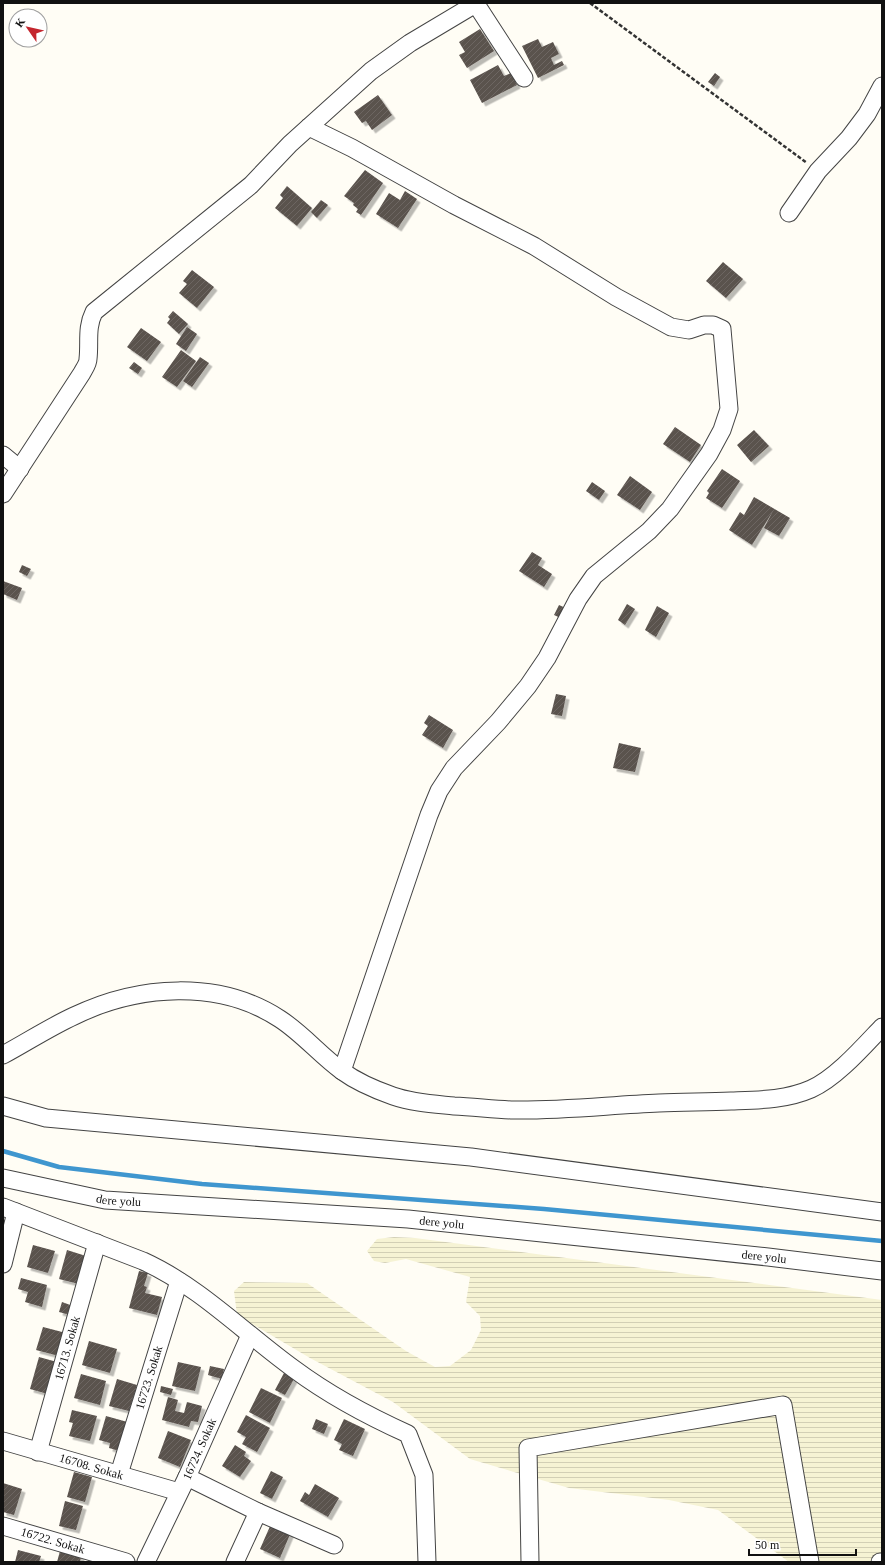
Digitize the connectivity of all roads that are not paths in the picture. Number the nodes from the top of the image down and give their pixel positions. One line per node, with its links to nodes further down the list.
1 (477, 3): 2 (street); 4 (street)
2 (524, 78)
3 (882, 86): 5 (street)
4 (309, 127): 7 (street); 11 (street)
5 (789, 213)
6 (3, 455): 7 (street)
7 (20, 469): 8 (street)
8 (3, 494)
9 (882, 1027): 11 (street)
10 (3, 1055): 11 (street)
11 (342, 1071)
12 (3, 1106): 15 (street)
13 (3, 1178): 18 (street, dere yolu)
14 (10, 1210): 16 (street); 17 (street)
15 (882, 1212)
16 (97, 1243): 19 (street); 22 (street, 16713. Sokak)
17 (3, 1264)
18 (882, 1271)
19 (179, 1281): 20 (street); 23 (street, 16723. Sokak)
20 (250, 1334): 24 (street, 16724. Sokak); 32 (street)
21 (3, 1442): 22 (street, 16708. Sokak)
22 (38, 1452): 23 (street, 16708. Sokak)
23 (119, 1474): 25 (street, 16708. Sokak)
24 (187, 1477): 25 (street, 16724. Sokak); 26 (street)
25 (179, 1492): 30 (street, 16724. Sokak)
26 (258, 1512): 28 (street); 31 (street)
27 (3, 1526): 29 (street, 16722. Sokak)
28 (334, 1545)
29 (126, 1562)
30 (146, 1562)
31 (235, 1562)
32 (427, 1562)
33 (530, 1562): 34 (street)
34 (810, 1562)

